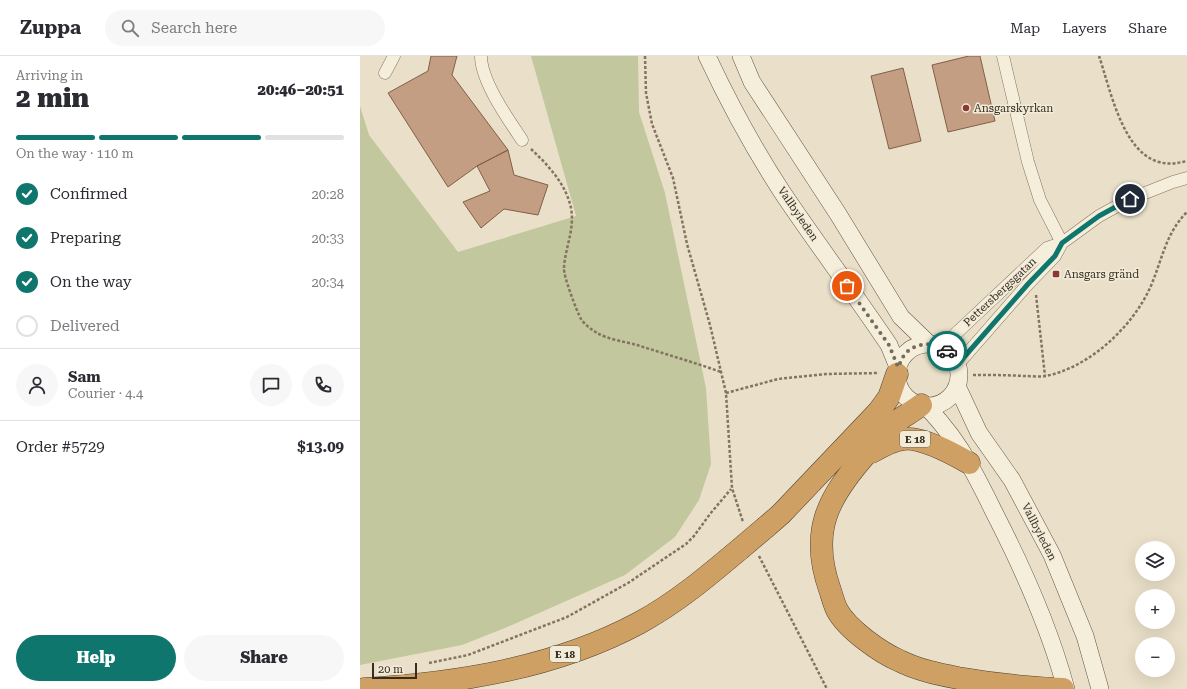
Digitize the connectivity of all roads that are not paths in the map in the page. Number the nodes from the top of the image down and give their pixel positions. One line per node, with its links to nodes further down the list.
1 (394, 56): 6 (street)
2 (481, 56): 7 (street)
3 (707, 56): 12 (main road, Vallbyleden)
4 (741, 56): 10 (main road)
5 (1003, 56): 9 (street)
6 (385, 73)
7 (522, 140)
8 (1187, 178): 9 (street, Pettersbergsgatan)
9 (1062, 243): 10 (street, Pettersbergsgatan); 11 (street, Pettersbergsgatan)
10 (935, 345): 11 (main road); 12 (main road)
11 (958, 364): 13 (main road)
12 (892, 371): 14 (main road); 18 (highway, E 18, bridge)
13 (957, 386): 14 (main road); 20 (main road, Vallbyleden)
14 (923, 406): 15 (highway, E 18); 16 (main road, E 18)
15 (861, 459): 16 (highway, E 18); 17 (highway, E 18)
16 (969, 463): 19 (main road, E 18)
17 (1038, 688): 19 (highway, E 18)
18 (364, 689)
19 (1065, 689)
20 (1100, 689)

